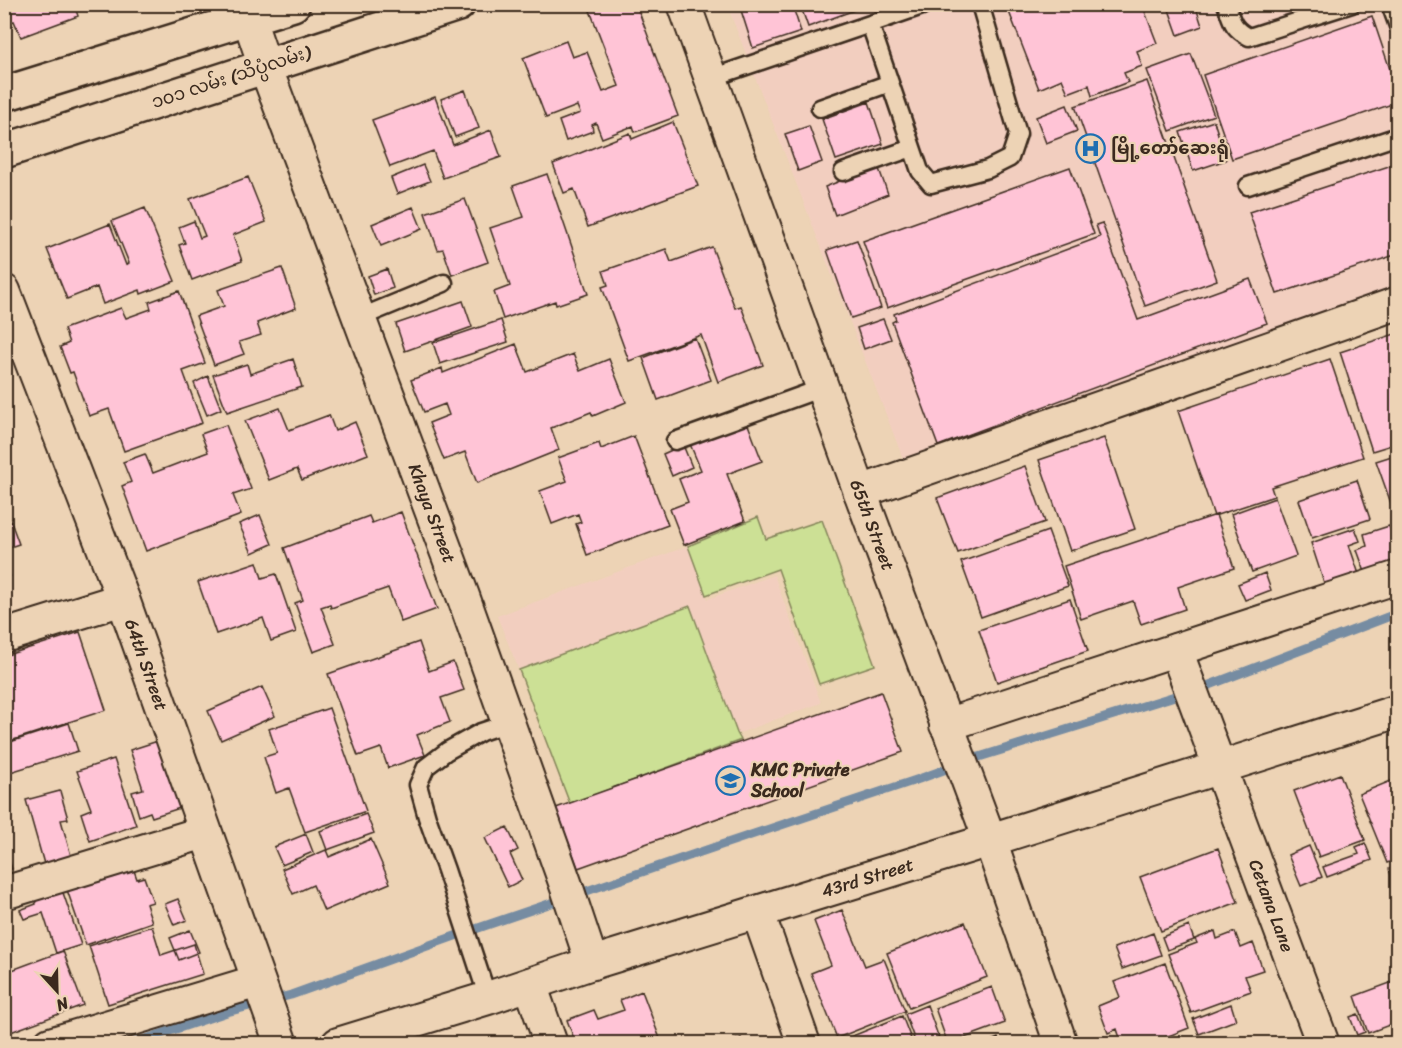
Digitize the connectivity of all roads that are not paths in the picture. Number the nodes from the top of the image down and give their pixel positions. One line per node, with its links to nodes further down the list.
1 (293, 4): 9 (main road)
2 (458, 4): 12 (main road, ၁၀၁ လမ်း (သိပ္ပံလမ်း))
3 (684, 4): 13 (street, 65th Street)
4 (980, 4): 18 (lane)
5 (1226, 4): 6 (lane)
6 (1352, 4)
7 (1390, 4): 11 (lane)
8 (924, 5): 10 (lane)
9 (247, 12): 12 (street, Khaya Street); 15 (main road)
10 (870, 24): 13 (lane); 14 (lane)
11 (1398, 26)
12 (265, 66): 19 (main road, ၁၀၁ လမ်း (သိပ္ပံလမ်း)); 25 (street, Khaya Street)
13 (711, 78): 26 (street, 65th Street)
14 (890, 83): 16 (lane); 18 (lane)
15 (4, 94)
16 (820, 108)
17 (1398, 136): 21 (lane)
18 (912, 148): 20 (lane)
19 (4, 150)
20 (843, 172)
21 (1248, 186)
22 (444, 283): 25 (lane)
23 (4, 291): 30 (street, 64th Street)
24 (1398, 303): 28 (street)
25 (359, 318): 34 (street, Khaya Street)
26 (822, 388): 27 (lane); 28 (street, 65th Street)
27 (675, 441)
28 (860, 492): 35 (street, 65th Street)
29 (1398, 577): 32 (street)
30 (123, 599): 31 (street); 37 (street, 64th Street)
31 (4, 636)
32 (1176, 650): 35 (street); 36 (street, Cetana Lane)
33 (1398, 711): 36 (street, 43rd Street)
34 (508, 723): 41 (street, Khaya Street); 44 (lane)
35 (946, 725): 38 (street, 65th Street)
36 (1220, 767): 38 (street, 43rd Street); 51 (street, Cetana Lane)
37 (205, 832): 39 (street); 43 (street, 64th Street)
38 (990, 840): 40 (street, 43rd Street); 50 (street, 65th Street)
39 (4, 894)
40 (758, 913): 41 (street, 43rd Street); 49 (street)
41 (592, 963): 42 (street, 43rd Street)
42 (530, 984): 44 (street, 43rd Street); 48 (street)
43 (260, 988): 45 (street, 64th Street); 46 (street)
44 (488, 998): 47 (street, 43rd Street)
45 (277, 1035)
46 (50, 1044)
47 (338, 1044)
48 (551, 1044)
49 (804, 1044)
50 (1061, 1044)
51 (1323, 1044)

